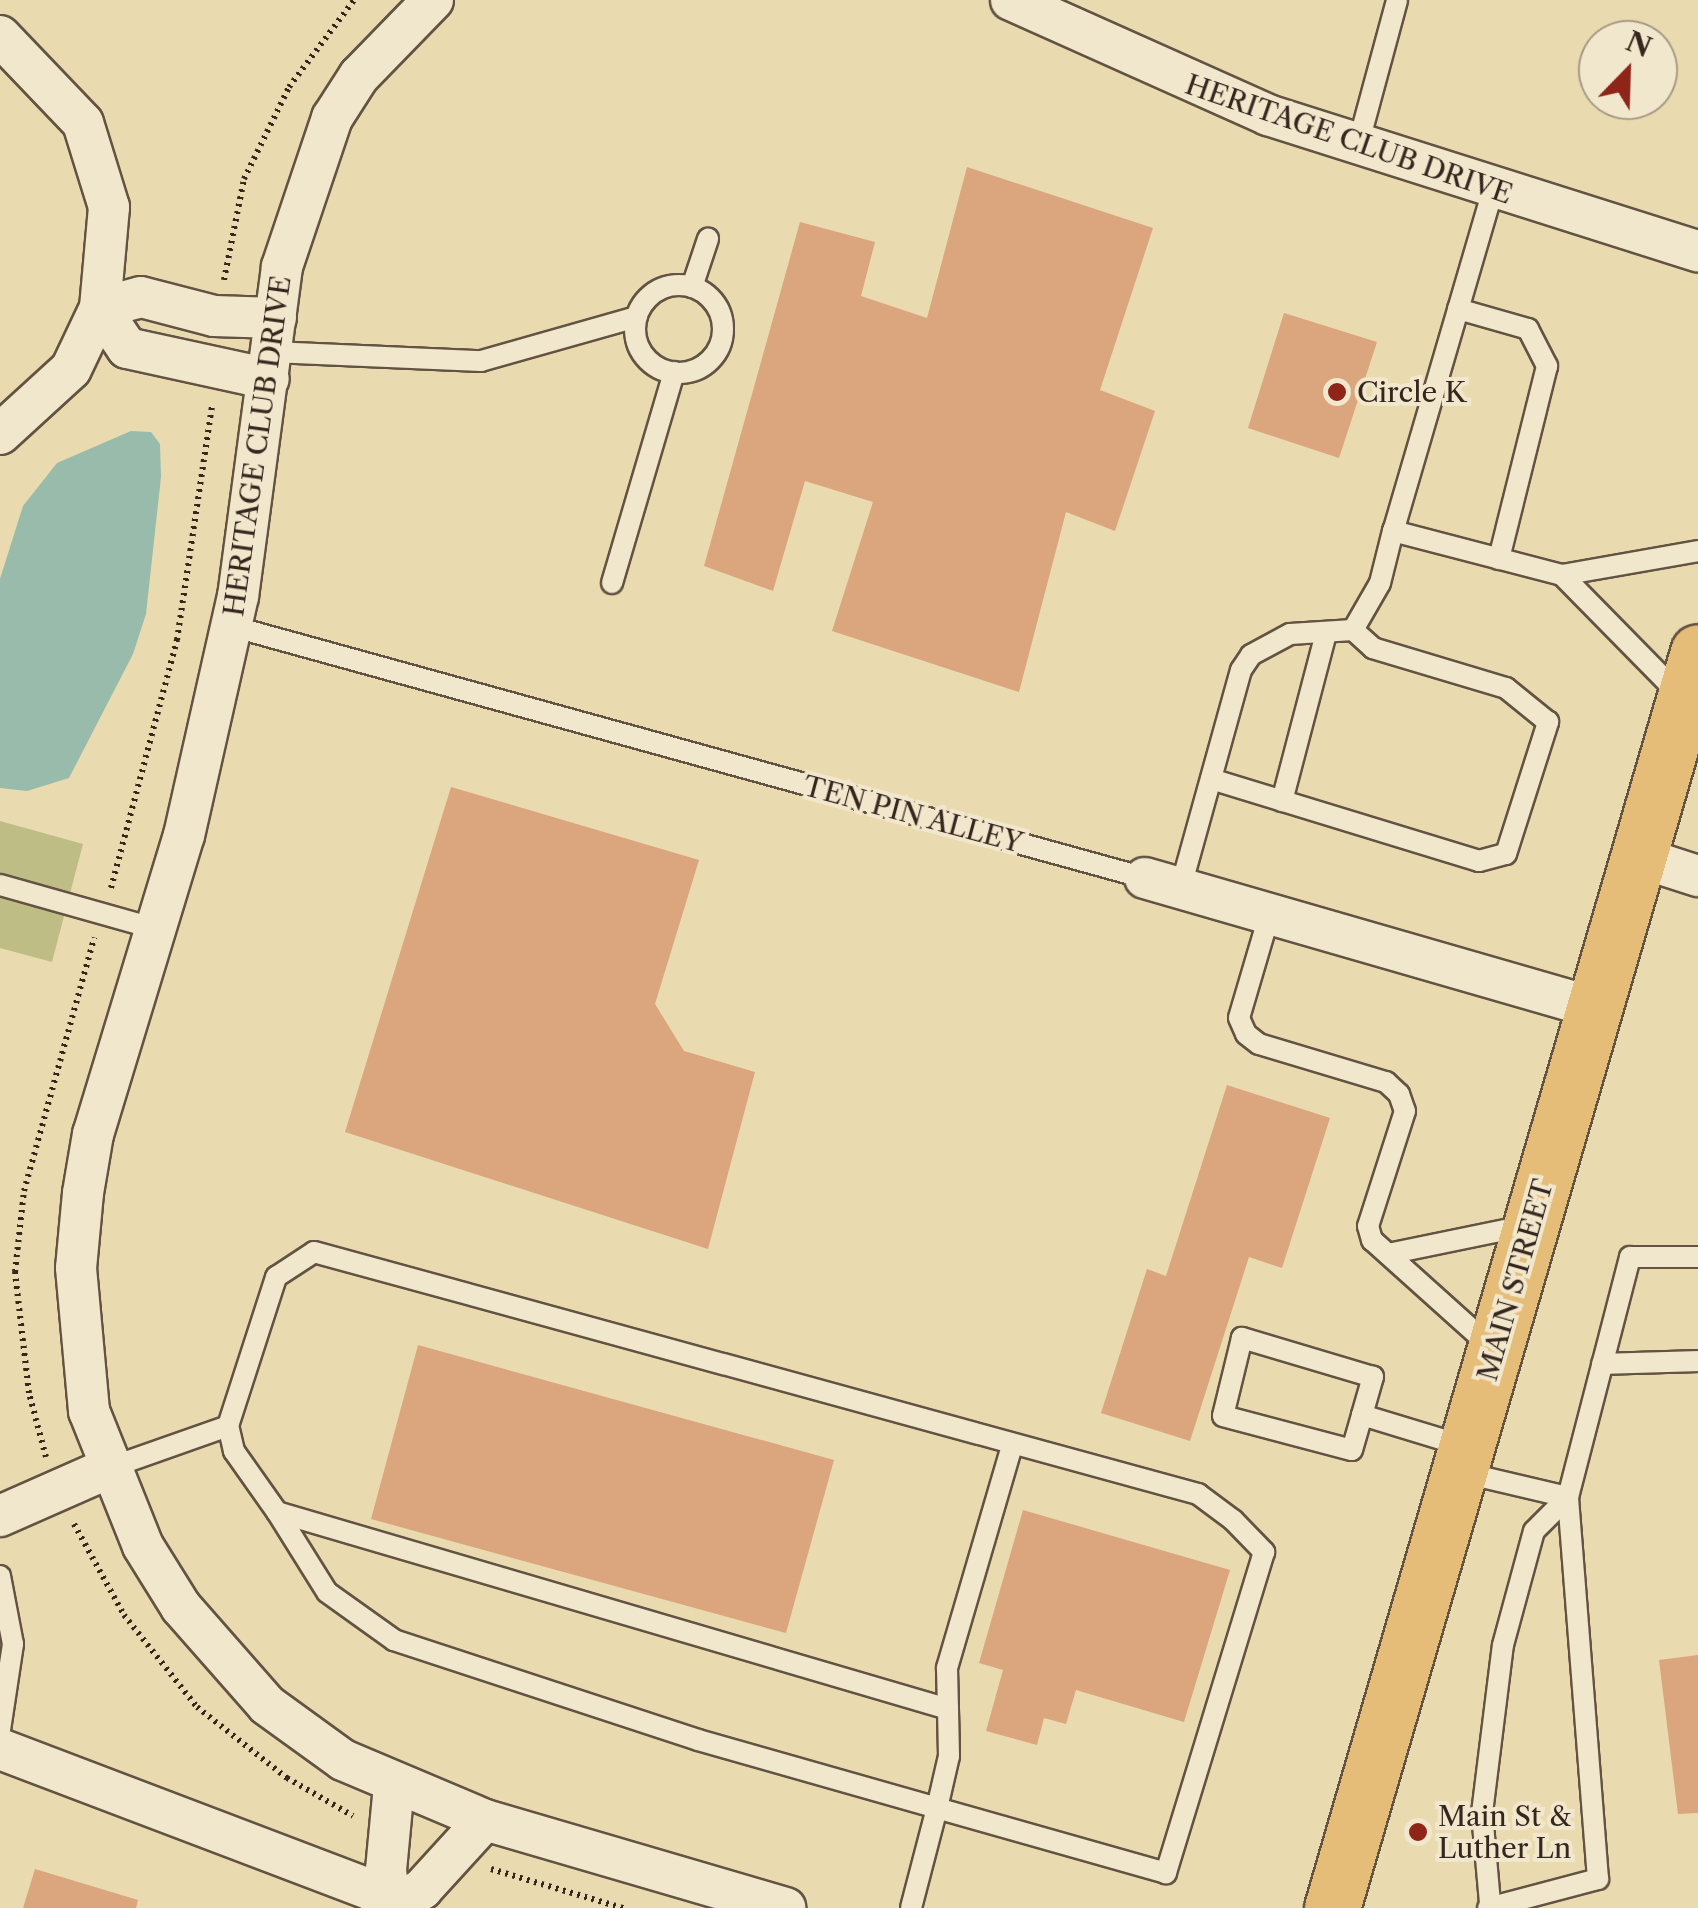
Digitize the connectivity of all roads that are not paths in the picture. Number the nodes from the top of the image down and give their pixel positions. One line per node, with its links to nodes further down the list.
1 (1011, 0): 4 (street, HERITAGE CLUB DRIVE)
2 (1397, 0): 6 (lane)
3 (411, 7): 14 (street, HERITAGE CLUB DRIVE)
4 (1064, 12): 6 (street, HERITAGE CLUB DRIVE)
5 (0, 36): 11 (street)
6 (1358, 145): 7 (street, HERITAGE CLUB DRIVE)
7 (1493, 190): 9 (street, HERITAGE CLUB DRIVE); 12 (lane)
8 (708, 239): 10 (lane)
9 (1698, 251)
10 (692, 286): 13 (lane); 15 (lane)
11 (100, 308): 14 (street); 14 (street); 16 (street)
12 (1458, 309): 17 (lane); 19 (lane)
13 (636, 316): 14 (lane); 15 (lane)
14 (272, 350): 22 (street, HERITAGE CLUB DRIVE)
15 (674, 372): 21 (lane)
16 (0, 434)
17 (1393, 531): 19 (lane); 23 (lane)
18 (1698, 551): 20 (lane)
19 (1498, 559): 20 (lane)
20 (1562, 575): 25 (lane)
21 (612, 583)
22 (231, 626): 31 (lane, TEN PIN ALLEY); 33 (street, HERITAGE CLUB DRIVE)
23 (1353, 630): 24 (lane); 27 (lane)
24 (1326, 633): 26 (lane); 27 (lane)
25 (1691, 676): 28 (main road, MAIN STREET)
26 (1211, 779): 27 (lane); 31 (lane)
27 (1282, 801)
28 (1638, 857): 29 (street); 34 (main road, MAIN STREET)
29 (1698, 876)
30 (0, 884): 33 (lane)
31 (1163, 884): 32 (street, TEN PIN ALLEY)
32 (1269, 916): 34 (street, TEN PIN ALLEY); 36 (lane)
33 (157, 929): 45 (street, HERITAGE CLUB DRIVE)
34 (1594, 1008): 35 (main road, MAIN STREET)
35 (1532, 1224): 36 (lane); 38 (main road, MAIN STREET)
36 (1388, 1254): 38 (lane)
37 (1698, 1257): 40 (lane)
38 (1495, 1350): 44 (main road, MAIN STREET)
39 (1698, 1361): 40 (lane)
40 (1602, 1364): 46 (lane)
41 (1362, 1415): 41 (lane); 44 (lane)
42 (228, 1426): 43 (lane); 45 (lane); 47 (lane)
43 (1012, 1445): 50 (lane); 54 (lane)
44 (1462, 1459): 46 (lane); 60 (main road, MAIN STREET)
45 (109, 1468): 48 (street); 53 (street, HERITAGE CLUB DRIVE)
46 (1568, 1497): 56 (lane); 56 (lane)
47 (277, 1512): 50 (lane); 54 (lane)
48 (0, 1516)
49 (0, 1576): 51 (lane)
50 (948, 1709): 54 (lane)
51 (0, 1730)
52 (0, 1749): 57 (street)
53 (394, 1786): 55 (street, HERITAGE CLUB DRIVE); 57 (street)
54 (937, 1808): 59 (lane)
55 (485, 1820): 57 (street); 58 (street, HERITAGE CLUB DRIVE)
56 (1489, 1906)
57 (390, 1907)
58 (786, 1908)
59 (911, 1908)
60 (1332, 1908)

